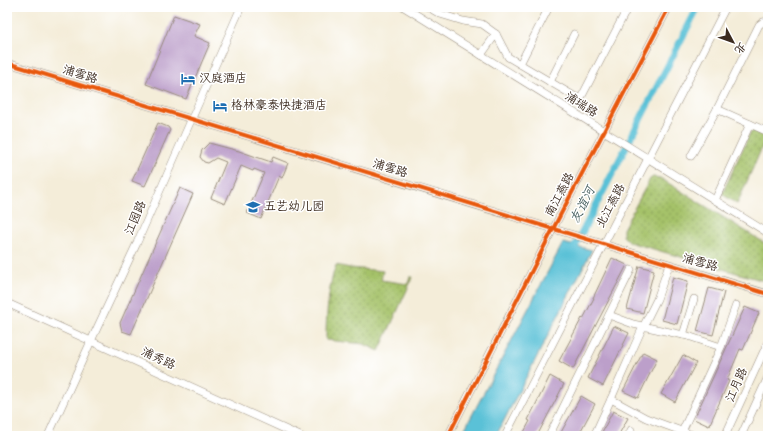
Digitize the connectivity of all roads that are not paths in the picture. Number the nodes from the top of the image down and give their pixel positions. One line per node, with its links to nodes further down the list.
1 (241, 7): 16 (street, 江园路)
2 (404, 7): 11 (street, 浦瑞路)
3 (548, 7): 13 (street)
4 (628, 7): 14 (street)
5 (669, 7): 18 (street, 南江燕路)
6 (726, 7): 21 (street, 北江燕路)
7 (433, 8): 9 (street)
8 (768, 21): 15 (street)
9 (496, 34): 11 (street); 13 (street)
10 (574, 34): 14 (street)
11 (481, 55): 18 (street, 浦瑞路)
12 (7, 63): 16 (street, 浦雪路)
13 (520, 64): 14 (street)
14 (550, 82)
15 (717, 109): 17 (street); 20 (street)
16 (191, 119): 23 (street, 浦雪路); 35 (street, 江园路)
17 (750, 124): 19 (street); 22 (street)
18 (604, 131): 21 (street, 浦瑞路); 23 (street, 南江燕路)
19 (768, 132)
20 (691, 156)
21 (648, 159): 22 (street, 浦瑞路); 25 (street, 北江燕路)
22 (715, 200): 24 (street, 浦瑞路)
23 (553, 229): 25 (street, 浦雪路); 43 (street, 南江燕路)
24 (768, 233)
25 (603, 245): 26 (street, 浦雪路); 44 (street, 北江燕路)
26 (669, 265): 28 (street, 浦雪路); 33 (street)
27 (631, 270): 32 (street)
28 (768, 294)
29 (694, 299): 34 (street)
30 (7, 303): 35 (street, 浦秀路)
31 (736, 305): 37 (street)
32 (609, 315): 33 (street); 45 (street)
33 (643, 327): 34 (street); 39 (street)
34 (683, 335): 37 (street)
35 (90, 340): 41 (street, 江园路); 42 (street, 浦秀路)
36 (768, 342): 48 (street, 江月路)
37 (721, 347): 40 (street)
38 (768, 377): 49 (street, 江月路)
39 (612, 400): 40 (street); 46 (street)
40 (681, 433): 47 (street)
41 (48, 436)
42 (300, 436)
43 (448, 436)
44 (505, 436)
45 (549, 436)
46 (594, 436)
47 (695, 436)
48 (726, 436)
49 (741, 436)

